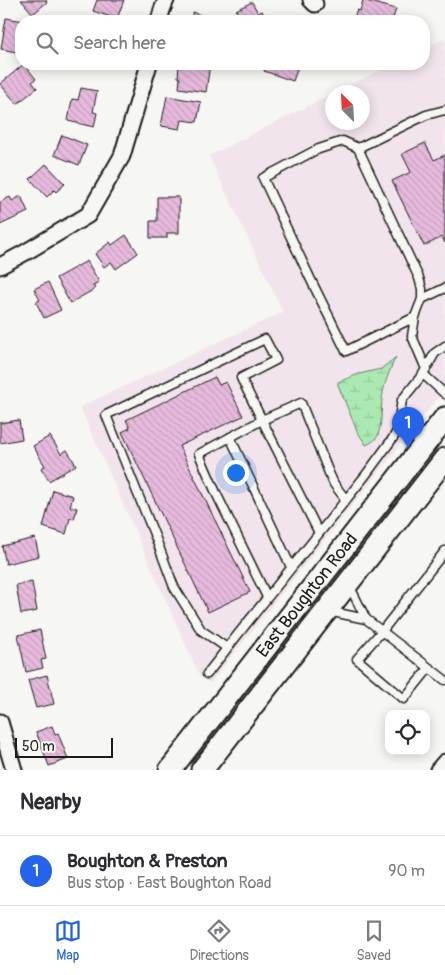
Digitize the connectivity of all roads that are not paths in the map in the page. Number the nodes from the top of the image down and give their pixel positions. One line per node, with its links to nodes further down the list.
1 (166, 0): 2 (street)
2 (161, 15)
3 (147, 70): 6 (street)
4 (445, 110): 5 (lane)
5 (358, 148): 8 (lane); 9 (lane)
6 (0, 266)
7 (445, 288): 8 (lane)
8 (422, 299): 9 (lane)
9 (415, 317): 11 (lane)
10 (445, 346): 11 (lane)
11 (425, 371): 12 (lane); 17 (lane)
12 (445, 394)
13 (445, 418): 33 (main road, East Boughton Road)
14 (262, 420): 15 (lane); 17 (lane); 18 (lane); 26 (lane)
15 (230, 437): 20 (lane); 22 (lane)
16 (445, 458): 21 (main road, East Boughton Road)
17 (346, 500): 18 (lane)
18 (319, 533): 20 (lane)
19 (445, 551): 25 (lane)
20 (291, 567): 22 (lane)
21 (348, 582): 23 (main road, East Boughton Road); 24 (lane)
22 (267, 597): 26 (lane)
23 (326, 611): 24 (lane); 34 (main road, East Boughton Road)
24 (366, 619): 25 (lane)
25 (382, 631): 27 (lane); 27 (lane)
26 (227, 648): 28 (lane)
27 (429, 668): 29 (lane)
28 (207, 674)
29 (445, 680)
30 (0, 722): 32 (street)
31 (445, 762): 35 (street)
32 (14, 770)
33 (170, 770)
34 (202, 770)
35 (438, 770)

